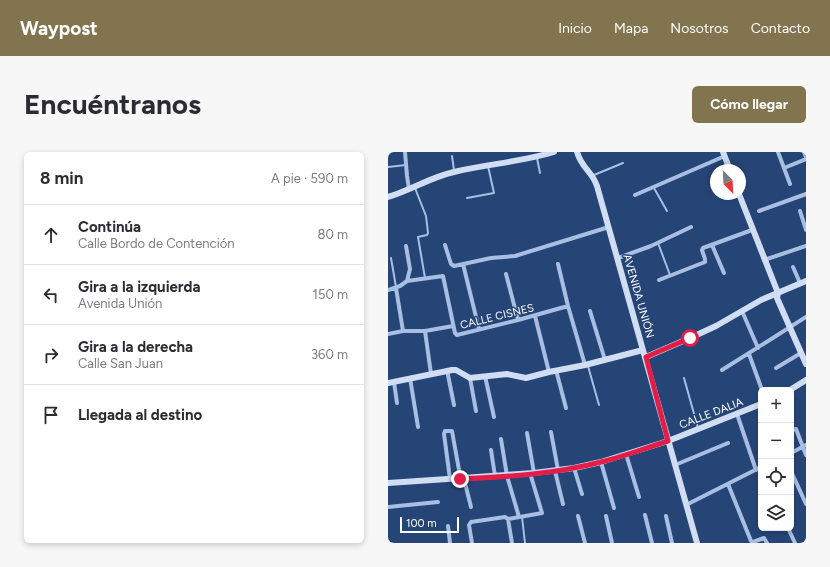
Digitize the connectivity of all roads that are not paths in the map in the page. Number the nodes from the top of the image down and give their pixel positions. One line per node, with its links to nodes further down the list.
1 (405, 152): 12 (street)
2 (554, 152): 8 (street)
3 (577, 152): 19 (street, AVENIDA UNIÓN)
4 (778, 152): 16 (street)
5 (804, 152): 9 (street)
6 (724, 154): 11 (street); 22 (street)
7 (452, 156): 17 (lane)
8 (536, 157): 13 (street); 18 (lane)
9 (805, 159): 14 (street); 16 (street)
10 (623, 163): 19 (lane)
11 (728, 164)
12 (406, 165): 15 (lane); 21 (street)
13 (488, 165): 17 (street); 26 (lane)
14 (806, 166)
15 (388, 167)
16 (784, 168): 20 (street)
17 (454, 172): 21 (street)
18 (540, 173)
19 (593, 176): 31 (street, AVENIDA UNIÓN)
20 (790, 184)
21 (412, 188): 25 (street); 49 (lane)
22 (654, 188): 24 (street); 28 (lane)
23 (806, 194): 29 (street)
24 (635, 195)
25 (388, 196)
26 (467, 198)
27 (741, 200): 33 (street)
28 (667, 211)
29 (759, 211)
30 (800, 211): 34 (street)
31 (609, 227): 41 (street, AVENIDA UNIÓN); 43 (street)
32 (691, 227): 35 (street)
33 (752, 230): 37 (street); 42 (street)
34 (806, 230)
35 (658, 243): 41 (street); 48 (lane)
36 (445, 245): 43 (street)
37 (712, 245): 46 (street); 48 (street)
38 (406, 246): 51 (street)
39 (806, 246): 42 (street)
40 (391, 258): 53 (lane)
41 (618, 258): 69 (street, AVENIDA UNIÓN)
42 (764, 260): 55 (street)
43 (463, 264): 64 (street)
44 (558, 264): 56 (street)
45 (793, 267): 52 (street)
46 (724, 273)
47 (506, 274): 61 (street)
48 (670, 275): 50 (street)
49 (425, 278): 51 (street); 62 (street)
50 (659, 280)
51 (407, 282): 53 (street)
52 (803, 282): 55 (street)
53 (396, 288): 54 (street); 65 (street)
54 (388, 290)
55 (778, 293): 57 (street); 63 (street)
56 (568, 306): 59 (street, CALLE CISNES); 75 (street)
57 (742, 311): 68 (street); 72 (street)
58 (590, 312): 73 (street)
59 (535, 316): 61 (street, CALLE CISNES); 79 (street)
60 (806, 317): 63 (street)
61 (518, 320): 64 (street, CALLE CISNES)
62 (453, 326): 64 (street, CALLE CISNES); 66 (street, CALLE CISNES)
63 (790, 328): 68 (street); 70 (street)
64 (479, 329)
65 (403, 331): 66 (street, CALLE CISNES); 67 (street, CALLE CISNES)
66 (425, 331): 80 (street)
67 (388, 334)
68 (758, 348): 71 (street)
69 (643, 350): 72 (street, AVENIDA UNIÓN); 73 (street)
70 (801, 353): 74 (street); 76 (street)
71 (749, 354): 78 (street); 87 (street)
72 (646, 357): 103 (street, AVENIDA UNIÓN)
73 (605, 360): 75 (street)
74 (806, 364)
75 (586, 365): 79 (street); 91 (lane)
76 (776, 368)
77 (447, 370): 80 (street); 83 (street); 90 (street)
78 (722, 370)
79 (552, 371): 81 (street); 93 (street)
80 (431, 374): 82 (street)
81 (485, 376): 83 (street); 96 (street)
82 (410, 378): 86 (street); 97 (street)
83 (470, 378): 94 (street)
84 (684, 378): 98 (lane)
85 (806, 380): 88 (street)
86 (391, 382): 89 (street)
87 (761, 387)
88 (794, 388)
89 (397, 403)
90 (454, 405)
91 (600, 405)
92 (758, 405): 95 (street, CALLE DALIA)
93 (566, 408)
94 (476, 411)
95 (737, 414): 98 (street, CALLE DALIA); 115 (street)
96 (494, 417)
97 (418, 427)
98 (698, 429): 103 (street, CALLE DALIA)
99 (794, 429): 105 (street)
100 (551, 432): 114 (street)
101 (527, 433): 116 (street)
102 (502, 439): 118 (street)
103 (668, 441): 108 (street, CALLE DALIA); 111 (street, AVENIDA UNIÓN)
104 (728, 443): 111 (street)
105 (804, 446): 107 (street); 109 (street)
106 (491, 450): 117 (street)
107 (794, 451)
108 (626, 454): 110 (street, CALLE DALIA); 125 (street)
109 (806, 455)
110 (601, 462): 112 (street, CALLE DALIA); 132 (street)
111 (675, 465): 129 (street, AVENIDA UNIÓN)
112 (574, 468): 114 (street, CALLE DALIA); 124 (street)
113 (459, 470): 120 (street)
114 (556, 470): 116 (street, CALLE DALIA); 127 (street)
115 (756, 470): 123 (street)
116 (532, 473): 118 (street, CALLE DALIA); 137 (street)
117 (495, 476): 118 (street, CALLE DALIA); 121 (street, CALLE DALIA)
118 (507, 476): 137 (street)
119 (794, 478): 128 (street)
120 (450, 479): 121 (street, CALLE DALIA); 122 (street, CALLE DALIA)
121 (464, 479): 131 (street)
122 (388, 483)
123 (728, 484): 129 (street); 150 (street)
124 (582, 494)
125 (639, 497)
126 (438, 502): 130 (street)
127 (563, 504)
128 (806, 504)
129 (686, 505): 149 (street, AVENIDA UNIÓN)
130 (388, 507)
131 (471, 507)
132 (614, 508)
133 (646, 515): 147 (street)
134 (578, 516): 145 (street)
135 (606, 516): 146 (street)
136 (666, 516): 148 (street)
137 (520, 517): 138 (street); 144 (lane)
138 (508, 519): 142 (street); 143 (street)
139 (448, 526): 141 (street)
140 (789, 531): 151 (street)
141 (450, 543)
142 (472, 543)
143 (512, 543)
144 (525, 543)
145 (585, 543)
146 (612, 543)
147 (652, 543)
148 (672, 543)
149 (697, 543)
150 (767, 543)
151 (795, 543)

